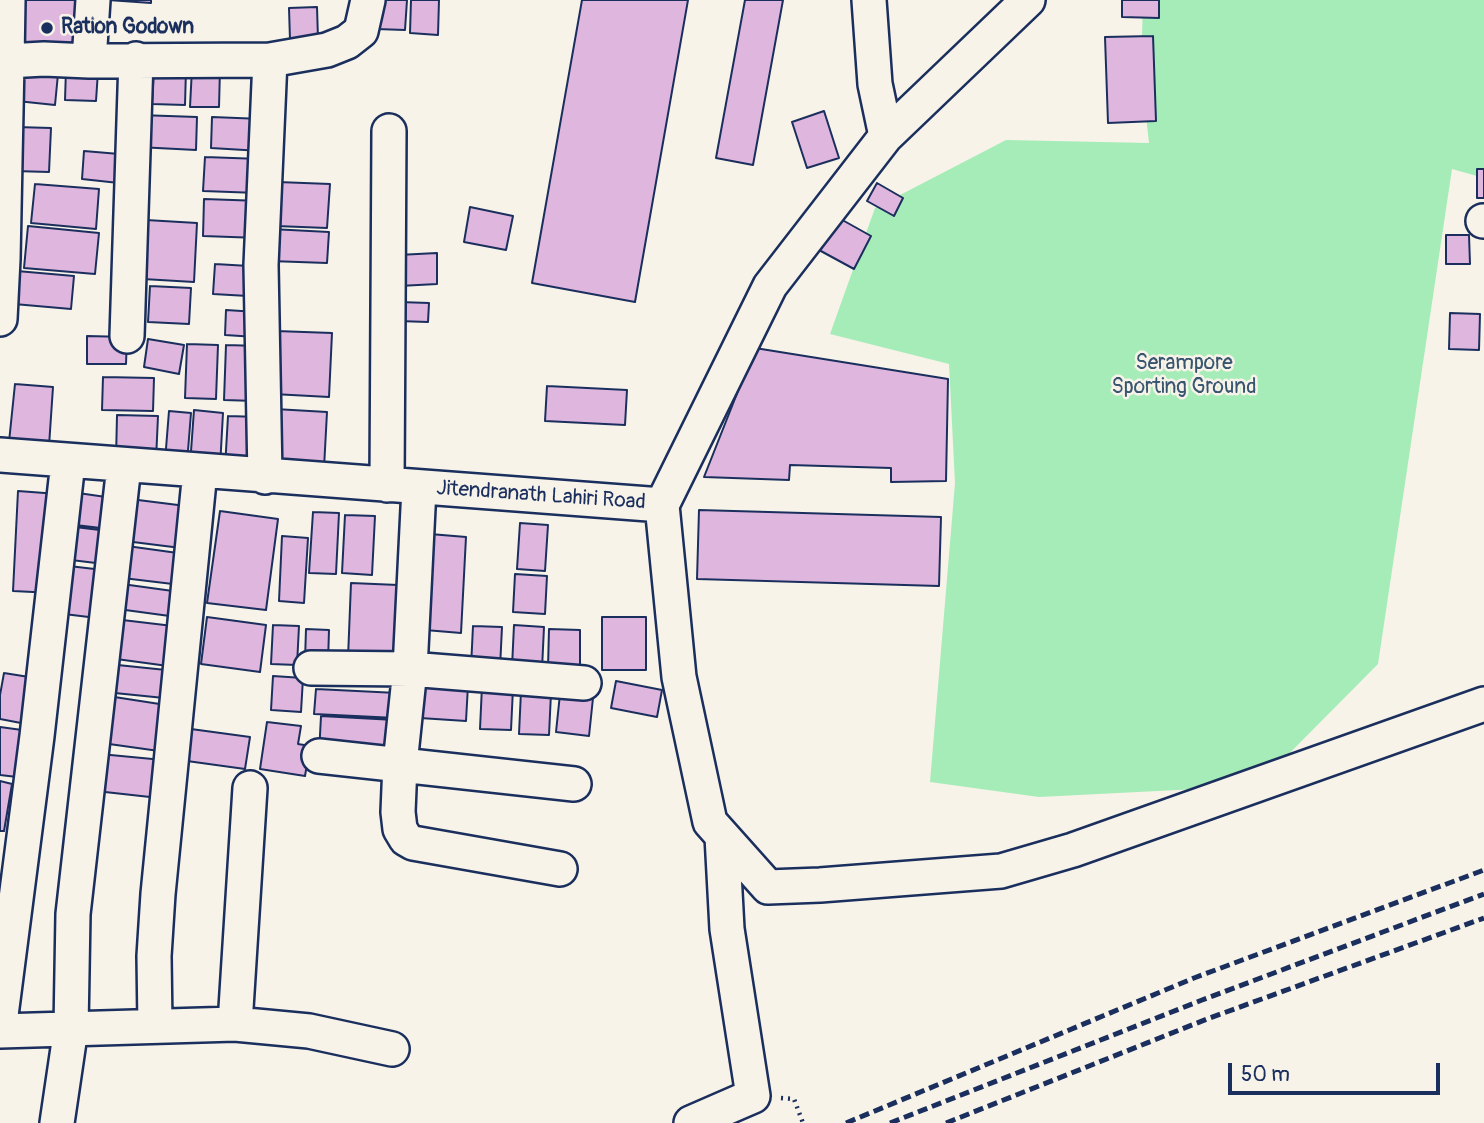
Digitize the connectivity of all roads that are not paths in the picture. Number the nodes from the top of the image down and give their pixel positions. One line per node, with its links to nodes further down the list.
1 (8, 0): 8 (street)
2 (93, 0): 9 (street)
3 (368, 0): 7 (street)
4 (869, 0): 12 (street)
5 (1028, 0): 12 (street, Jitendranath Lahiri Road)
6 (136, 59): 7 (street); 9 (street); 15 (street)
7 (270, 60): 20 (street)
8 (7, 61): 9 (street); 10 (street)
9 (89, 61)
10 (3, 128): 13 (street)
11 (389, 131): 21 (street)
12 (886, 136): 22 (street, Jitendranath Lahiri Road)
13 (2, 259): 14 (street)
14 (0, 319)
15 (127, 336)
16 (0, 455): 17 (street, Jitendranath Lahiri Road)
17 (68, 462): 18 (street, Jitendranath Lahiri Road); 33 (street)
18 (124, 466): 19 (street, Jitendranath Lahiri Road); 36 (street)
19 (200, 471): 20 (street, Jitendranath Lahiri Road); 35 (street)
20 (265, 477): 21 (street, Jitendranath Lahiri Road)
21 (403, 486): 22 (street, Jitendranath Lahiri Road); 24 (street)
22 (662, 505): 31 (street)
23 (311, 668): 24 (street)
24 (410, 669): 25 (street); 28 (street)
25 (584, 683)
26 (1484, 704): 31 (street)
27 (319, 756): 28 (street)
28 (400, 764): 29 (street); 32 (street)
29 (574, 784)
30 (250, 788): 34 (street)
31 (722, 835): 40 (street)
32 (560, 869)
33 (0, 1023)
34 (235, 1024): 35 (street); 38 (street)
35 (155, 1026): 36 (street)
36 (71, 1028): 37 (street); 39 (street)
37 (0, 1031)
38 (392, 1049)
39 (57, 1123)
40 (691, 1123)

